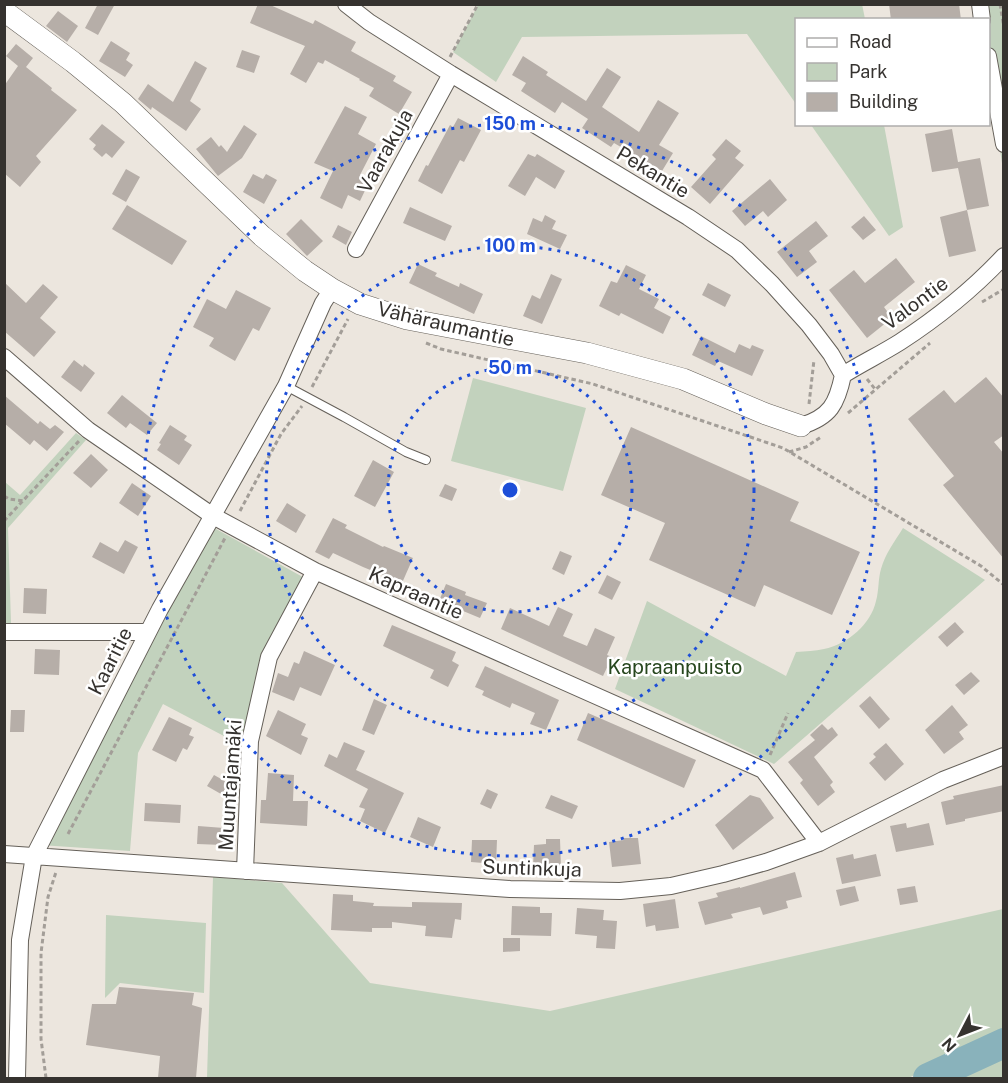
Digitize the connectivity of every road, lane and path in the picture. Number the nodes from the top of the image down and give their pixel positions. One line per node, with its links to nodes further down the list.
1 (346, 4): 7 (street, Pekantie)
2 (478, 4): 7 (path)
3 (1000, 4): 5 (path)
4 (4, 11): 11 (street, Vähäraumantie)
5 (1004, 28)
6 (990, 67): 8 (street)
7 (447, 71): 9 (street, Vaarakuja); 18 (street, Pekantie)
8 (1004, 144)
9 (356, 249)
10 (1004, 256): 18 (street, Valontie)
11 (332, 289): 19 (street, Kaaritie); 22 (street, Vähäraumantie)
12 (1004, 289): 13 (path)
13 (973, 307)
14 (350, 314): 20 (path)
15 (938, 337): 21 (path)
16 (815, 352): 22 (path)
17 (4, 357): 23 (street, Kapraantie)
18 (843, 375): 22 (street)
19 (286, 386): 20 (lane); 27 (street, Kaaritie)
20 (307, 397): 24 (lane); 29 (path)
21 (855, 405)
22 (804, 420)
23 (88, 430): 26 (path); 27 (street, Kapraantie)
24 (426, 460)
25 (4, 496): 26 (path)
26 (24, 501): 28 (path)
27 (213, 516): 29 (street, Kapraantie); 32 (street, Kaaritie)
28 (4, 521)
29 (232, 526): 30 (street, Kapraantie); 36 (path)
30 (315, 571): 35 (street, Kapraantie); 41 (street, Muuntajamäki)
31 (4, 632): 32 (street)
32 (148, 632): 39 (street, Kaaritie)
33 (788, 713): 35 (path)
34 (1004, 756): 37 (street, Suntinkuja)
35 (763, 770): 37 (street, Kapraantie)
36 (68, 834)
37 (819, 843): 41 (street, Suntinkuja)
38 (4, 854): 39 (street, Suntinkuja)
39 (34, 856): 40 (street, Suntinkuja); 42 (street, Kaaritie)
40 (58, 858): 41 (street, Suntinkuja); 43 (path)
41 (245, 871)
42 (17, 1078)
43 (46, 1078)

